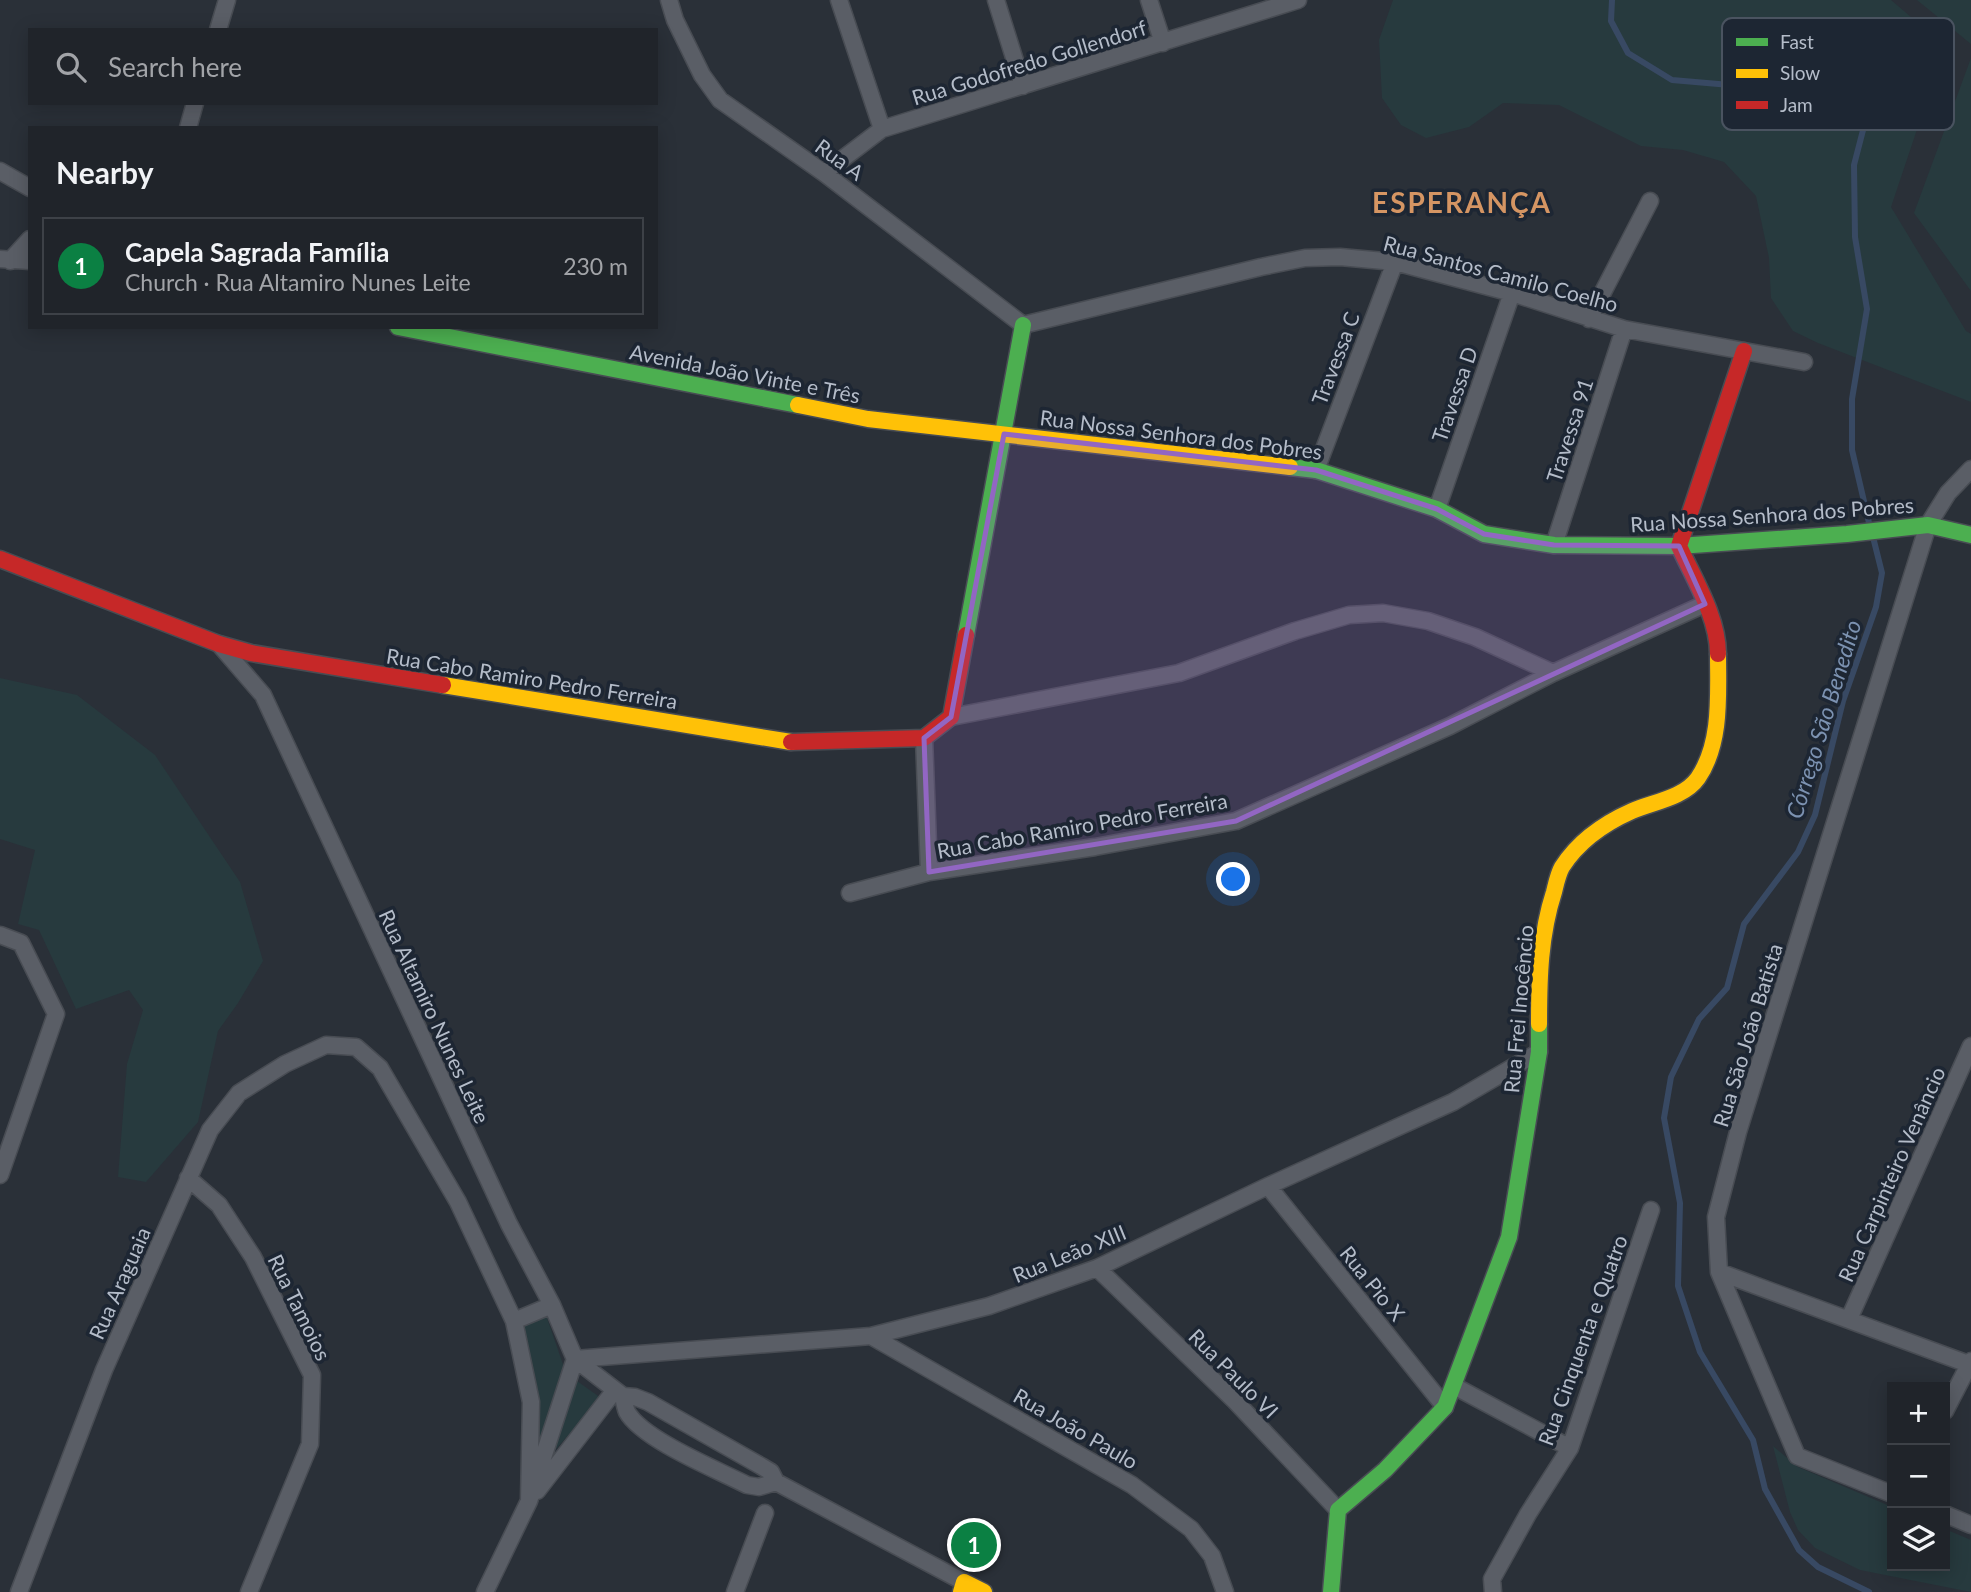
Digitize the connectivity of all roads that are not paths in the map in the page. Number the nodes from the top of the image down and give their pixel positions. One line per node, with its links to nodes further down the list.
1 (227, 0): 7 (street)
2 (669, 0): 14 (street, Rua A)
3 (839, 0): 12 (street)
4 (996, 0): 9 (street)
5 (1149, 0): 8 (street)
6 (1298, 0): 8 (street, Rua Godofredo Gollendorf)
7 (219, 28)
8 (1163, 43): 9 (street, Rua Godofredo Gollendorf)
9 (1023, 86): 12 (street, Rua Godofredo Gollendorf)
10 (194, 105): 11 (street)
11 (189, 126)
12 (882, 129): 14 (street, Rua Godofredo Gollendorf)
13 (0, 172): 15 (street)
14 (824, 173): 23 (street, Rua A)
15 (28, 187)
16 (1650, 201): 22 (street)
17 (28, 241): 18 (street)
18 (5, 260): 19 (street)
19 (28, 261)
20 (1395, 262): 21 (street, Rua Santos Camilo Coelho); 23 (street, Rua Santos Camilo Coelho); 30 (street, Travessa C)
21 (1512, 293): 22 (street, Rua Santos Camilo Coelho); 31 (street, Travessa D)
22 (1588, 318): 25 (street, Rua Santos Camilo Coelho)
23 (1023, 325): 28 (street)
24 (408, 329): 28 (street, Avenida João Vinte e Três)
25 (1624, 329): 26 (street, Rua Santos Camilo Coelho); 34 (street, Travessa 91)
26 (1744, 351): 27 (street, Rua Santos Camilo Coelho); 35 (street)
27 (1804, 362)
28 (1004, 434): 30 (street, Rua Nossa Senhora dos Pobres); 40 (street)
29 (1971, 469): 32 (street, Rua São João Batista)
30 (1316, 470): 31 (street, Rua Nossa Senhora dos Pobres)
31 (1437, 509): 34 (street, Rua Nossa Senhora dos Pobres)
32 (1928, 525): 33 (street, Rua Nossa Senhora dos Pobres); 35 (street, Rua Nossa Senhora dos Pobres); 52 (street, Rua São João Batista)
33 (1970, 533)
34 (1554, 545): 35 (street, Rua Nossa Senhora dos Pobres)
35 (1679, 546): 37 (street, Rua Frei Inocêncio)
36 (0, 559): 38 (street, Rua Cabo Ramiro Pedro Ferreira)
37 (1705, 604): 39 (street, Rua Cabo Ramiro Pedro Ferreira); 46 (street, Rua Frei Inocêncio)
38 (219, 644): 41 (street, Rua Cabo Ramiro Pedro Ferreira); 53 (street, Rua Altamiro Nunes Leite)
39 (1553, 673): 40 (street); 42 (street, Rua Cabo Ramiro Pedro Ferreira)
40 (951, 717): 41 (street)
41 (924, 738): 42 (street, Rua Cabo Ramiro Pedro Ferreira)
42 (929, 872): 43 (street)
43 (850, 893)
44 (0, 935): 47 (street)
45 (1971, 1045): 54 (street, Rua Carpinteiro Venâncio)
46 (1539, 1052): 49 (street, Rua Leão XIII); 59 (street, Rua Frei Inocêncio)
47 (0, 1175)
48 (188, 1178): 55 (street, Rua Araguaia); 72 (street, Rua Araguaia); 73 (street, Rua Tamoios)
49 (1268, 1186): 51 (street, Rua Leão XIII); 62 (street, Rua Pio X)
50 (1651, 1210): 63 (street, Rua Cinquenta e Quatro)
51 (1097, 1268): 56 (street, Rua Leão XIII); 67 (street, Rua Paulo VI)
52 (1719, 1272): 54 (street); 65 (street, Rua São João Batista)
53 (552, 1305): 55 (street); 57 (street, Rua Altamiro Nunes Leite)
54 (1849, 1319): 58 (street)
55 (514, 1321): 66 (street)
56 (871, 1336): 57 (street, Rua Leão XIII); 77 (street, Rua João Paulo)
57 (575, 1359): 60 (street, Rua Altamiro Nunes Leite); 66 (street)
58 (1971, 1363): 61 (street)
59 (1454, 1386): 62 (street, Rua Frei Inocêncio); 63 (street)
60 (619, 1393): 64 (street, Rua Altamiro Nunes Leite); 64 (street, Rua Altamiro Nunes Leite); 66 (street)
61 (1950, 1402)
62 (1445, 1407): 67 (street, Rua Frei Inocêncio)
63 (1570, 1448): 79 (street, Rua Cinquenta e Quatro)
64 (776, 1482): 71 (street, Rua Altamiro Nunes Leite)
65 (1887, 1492)
66 (529, 1501): 74 (street)
67 (1338, 1510): 78 (street)
68 (765, 1513): 75 (street)
69 (1950, 1516): 70 (street)
70 (1971, 1525)
71 (962, 1587): 76 (street, Rua Altamiro Nunes Leite)
72 (19, 1592)
73 (249, 1592)
74 (485, 1592)
75 (735, 1592)
76 (984, 1592)
77 (1225, 1592)
78 (1331, 1592)
79 (1493, 1592)

